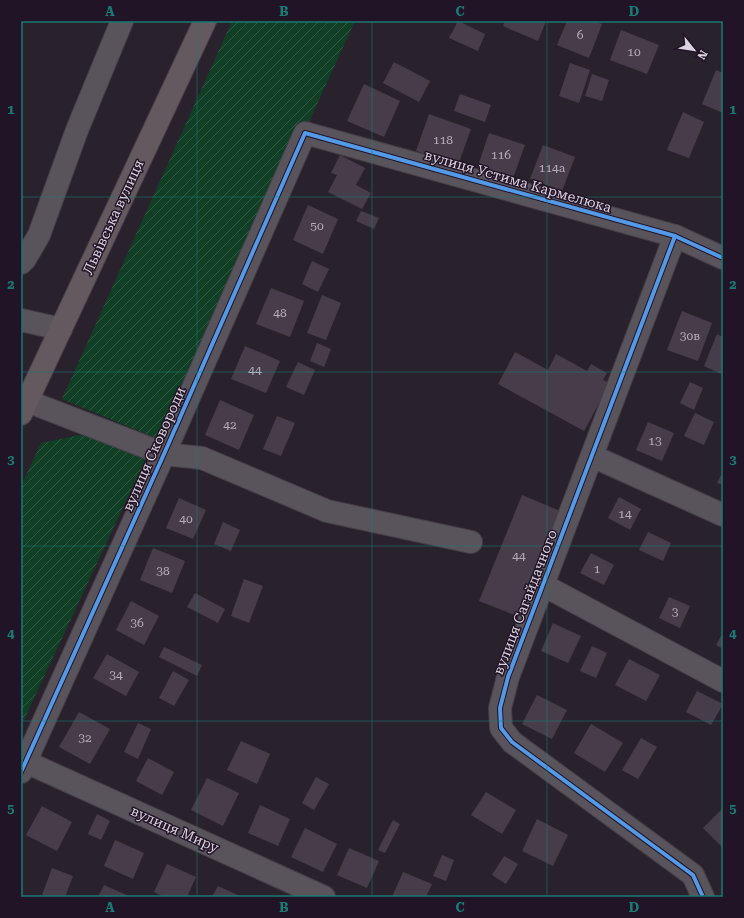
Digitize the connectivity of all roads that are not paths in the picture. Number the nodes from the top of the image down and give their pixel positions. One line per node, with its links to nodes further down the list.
1 (122, 21): 6 (street)
2 (205, 21): 8 (main road, Львівська вулиця)
3 (304, 133): 4 (street, вулиця Устима Кармелюка); 10 (street, вулиця Сковороди)
4 (675, 236): 5 (street, вулиця Устима Кармелюка); 11 (street, вулиця Сагайдачного)
5 (723, 258)
6 (21, 263)
7 (21, 320): 8 (street)
8 (61, 329): 9 (main road, Львівська вулиця)
9 (24, 407): 10 (street)
10 (164, 454): 13 (street); 16 (street, вулиця Сковороди)
11 (592, 456): 12 (street); 14 (street, вулиця Сагайдачного)
12 (723, 515)
13 (471, 542)
14 (543, 585): 15 (street); 18 (street, вулиця Сагайдачного)
15 (723, 681)
16 (24, 767): 17 (street, вулиця Миру)
17 (324, 897)
18 (703, 897)

